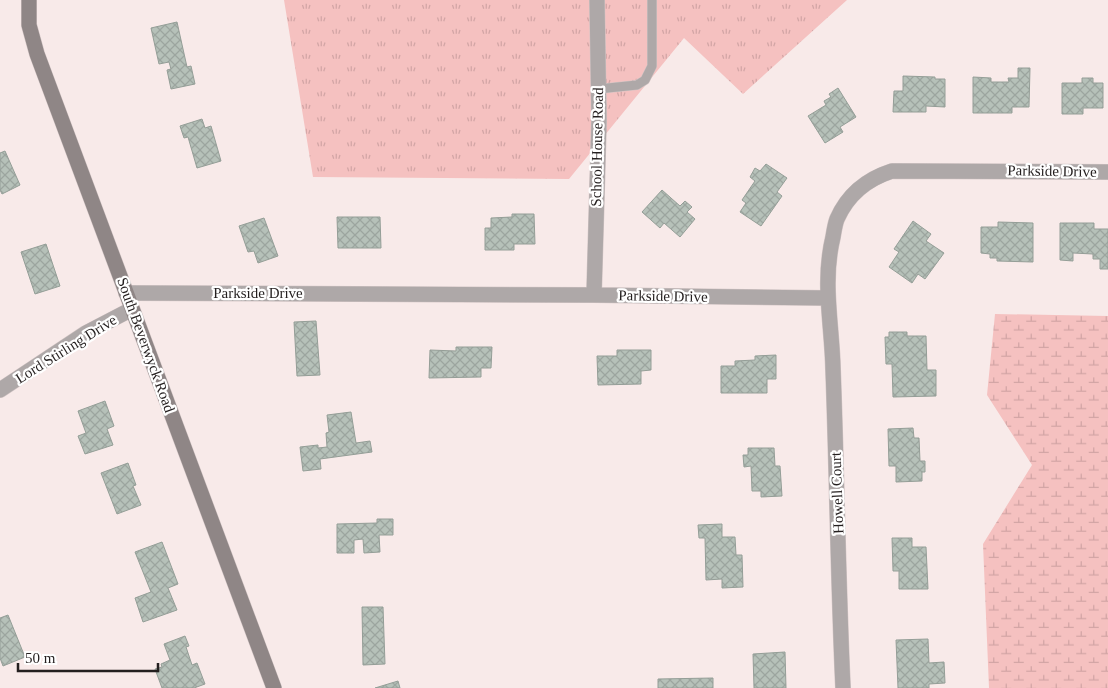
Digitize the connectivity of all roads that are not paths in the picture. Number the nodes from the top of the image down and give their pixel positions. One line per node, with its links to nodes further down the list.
1 (29, 0): 6 (main road, South Beverwyck Road)
2 (598, 0): 4 (street, School House Road)
3 (652, 0): 4 (lane)
4 (598, 89): 7 (street, School House Road)
5 (1108, 172): 8 (street, Parkside Drive)
6 (126, 293): 7 (street, Parkside Drive); 9 (main road, South Beverwyck Road)
7 (594, 295): 8 (street, Parkside Drive)
8 (827, 298): 12 (street, Howell Court)
9 (132, 309): 10 (street, Lord Stirling Drive); 11 (main road, South Beverwyck Road)
10 (0, 390)
11 (274, 688)
12 (843, 688)

